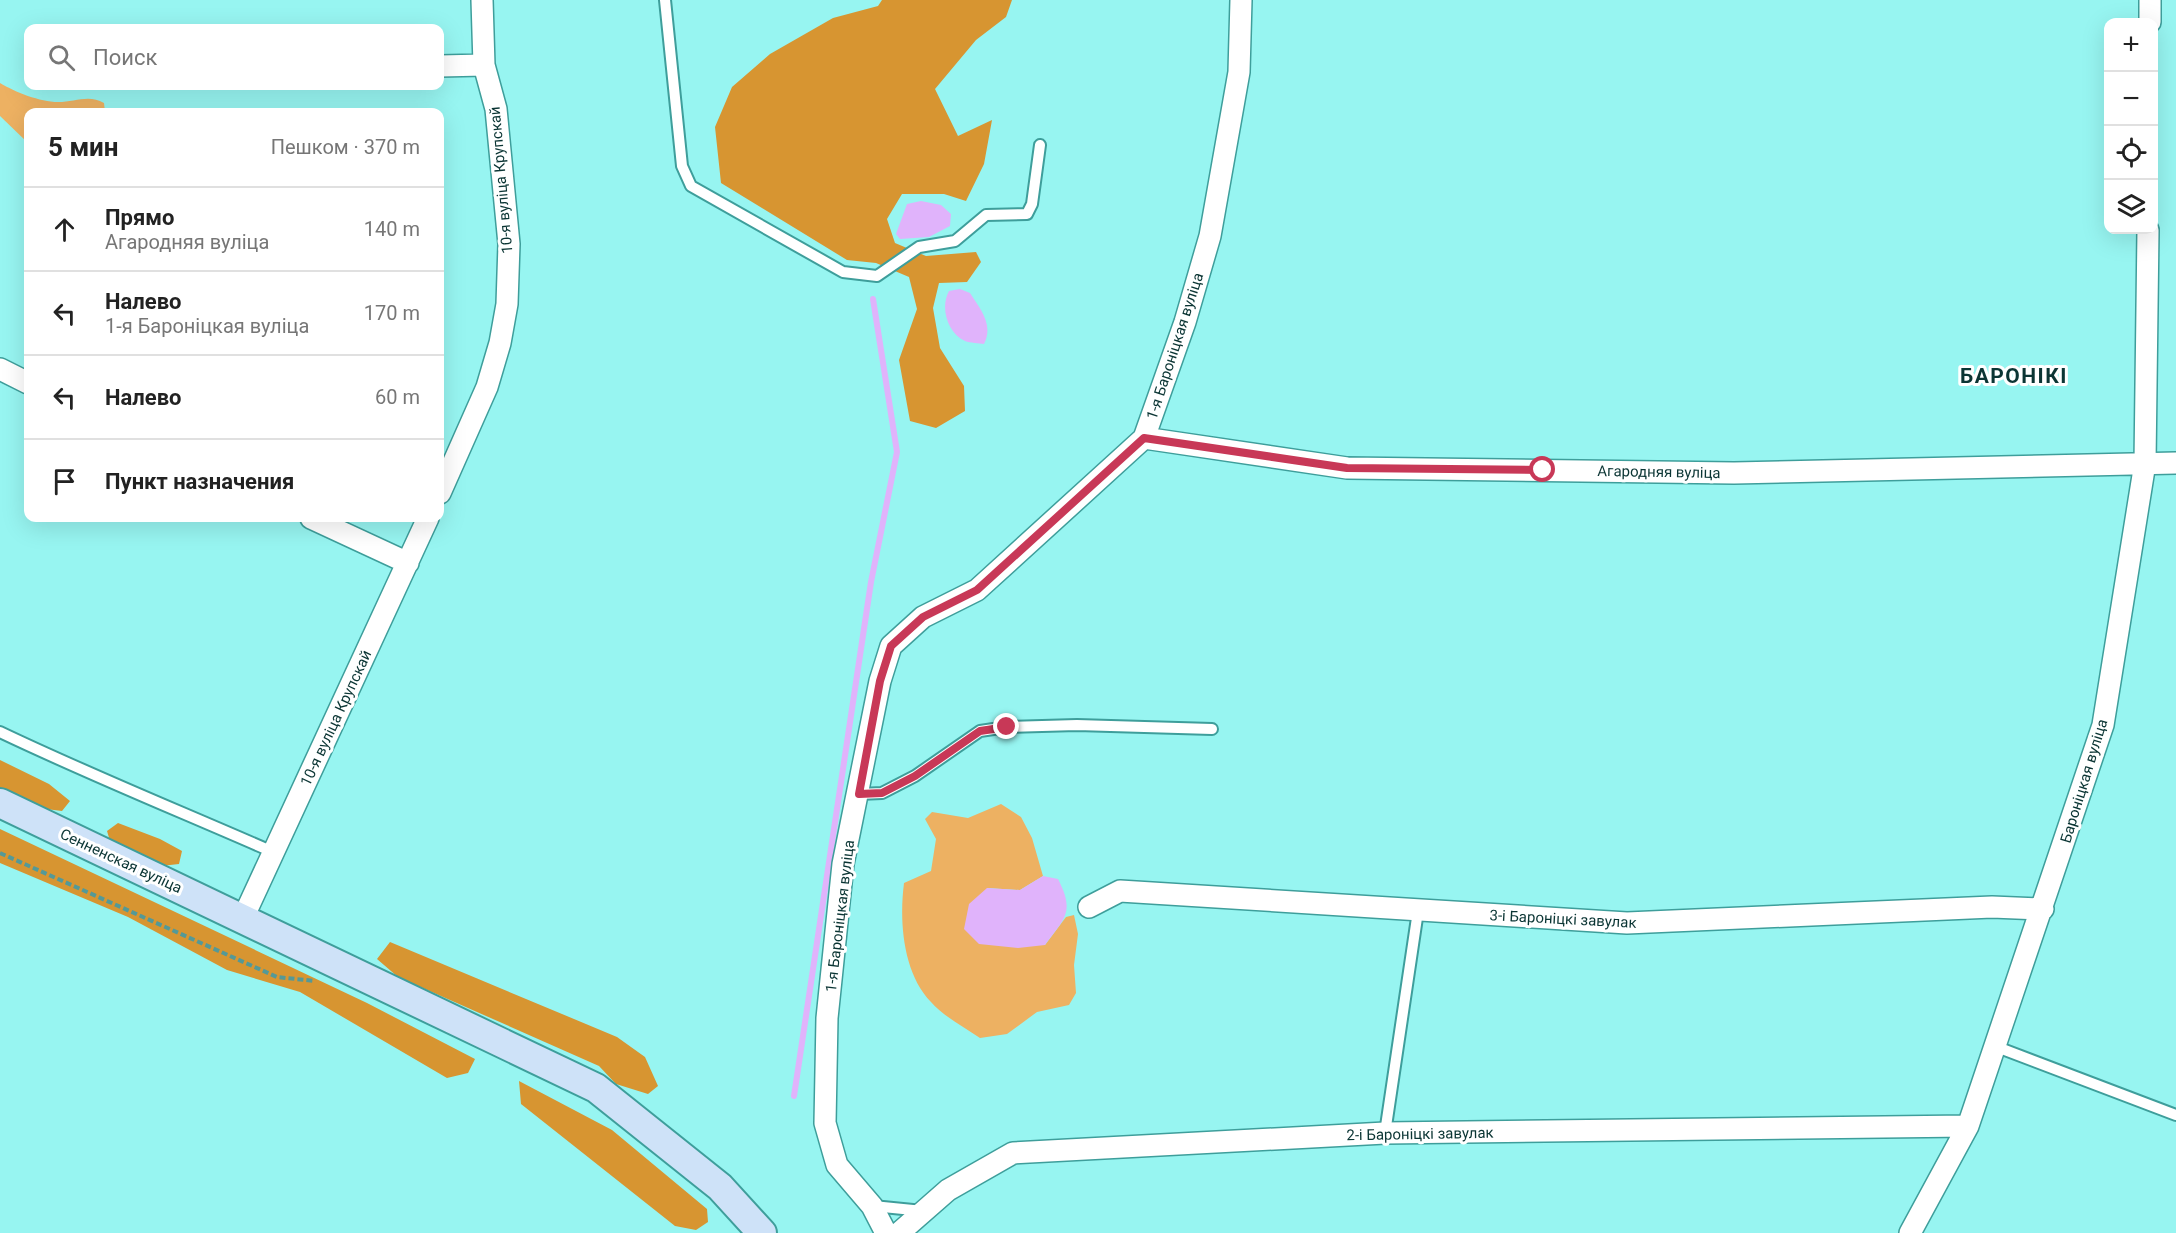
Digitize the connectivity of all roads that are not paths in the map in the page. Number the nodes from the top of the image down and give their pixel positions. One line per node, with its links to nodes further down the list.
1 (483, 0): 6 (street, 10-я вуліца Крупскай)
2 (665, 0): 8 (lane)
3 (1241, 0): 12 (street, 1-я Бароніцкая вуліца)
4 (2150, 0): 5 (street)
5 (2150, 18)
6 (484, 65): 7 (street); 15 (street, 10-я вуліца Крупскай)
7 (444, 66)
8 (1040, 145)
9 (2148, 234): 13 (street, Бароніцкая вуліца)
10 (0, 369): 11 (street)
11 (24, 380)
12 (1144, 438): 13 (street, Агародняя вуліца); 21 (street, 1-я Бароніцкая вуліца)
13 (2145, 463): 14 (street, Агародняя вуліца); 25 (street, Бароніцкая вуліца)
14 (2176, 463)
15 (444, 484)
16 (320, 522): 18 (street)
17 (426, 522): 18 (street, 10-я вуліца Крупскай)
18 (408, 563): 23 (street, 10-я вуліца Крупскай)
19 (1212, 729): 21 (lane)
20 (0, 732): 23 (lane)
21 (859, 794): 32 (street, 1-я Бароніцкая вуліца)
22 (0, 803): 27 (main road, Сенненская вуліца)
23 (273, 852): 27 (street, 10-я вуліца Крупскай)
24 (1089, 907): 26 (street, 3-і Бароніцкі завулак)
25 (2043, 909): 26 (street, 3-і Бароніцкі завулак); 28 (street, Бароніцкая вуліца)
26 (1418, 911): 31 (lane)
27 (243, 918): 34 (main road, Сенненская вуліца)
28 (1997, 1047): 29 (lane); 30 (street, Бароніцкая вуліца)
29 (2176, 1114)
30 (1968, 1126): 31 (street, 2-і Бароніцкі завулак); 37 (street, Бароніцкая вуліца)
31 (1385, 1133): 33 (street, 2-і Бароніцкі завулак)
32 (872, 1206): 33 (lane); 35 (street, 1-я Бароніцкая вуліца)
33 (925, 1211): 36 (street, 2-і Бароніцкі завулак)
34 (762, 1233)
35 (886, 1233)
36 (899, 1233)
37 (1910, 1233)

